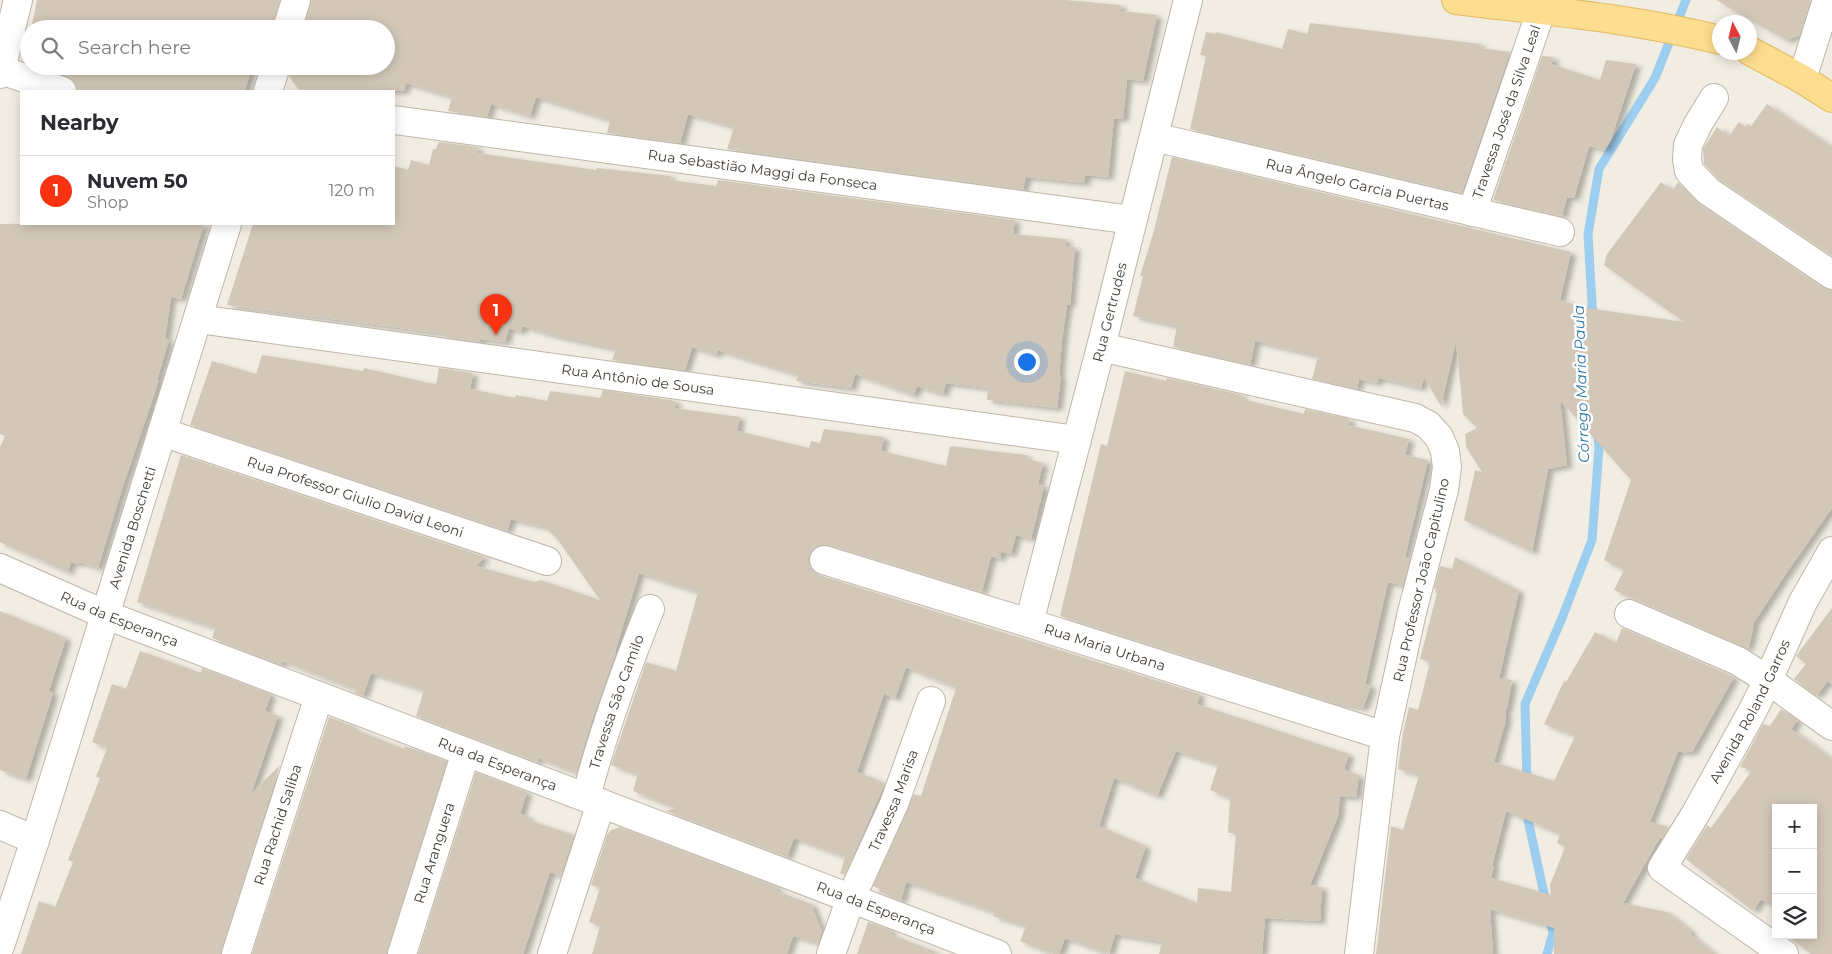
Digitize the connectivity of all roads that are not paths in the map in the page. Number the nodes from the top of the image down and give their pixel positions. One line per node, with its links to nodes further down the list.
1 (18, 0): 10 (street)
2 (296, 0): 7 (street)
3 (1188, 0): 18 (street, Rua Gertrudes)
4 (1456, 0): 6 (main road)
5 (1827, 0): 12 (street)
6 (1541, 10): 8 (main road); 19 (street, Travessa José da Silva Leal)
7 (290, 20)
8 (1712, 38)
9 (1757, 55): 12 (main road)
10 (1, 72): 13 (street)
11 (273, 75): 14 (street)
12 (1802, 79): 16 (main road)
13 (59, 90)
14 (268, 90)
15 (1714, 98): 23 (street)
16 (1832, 98)
17 (395, 120): 20 (street, Rua Sebastião Maggi da Fonseca)
18 (1154, 137): 19 (street, Rua Ângelo Garcia Puertas); 20 (street, Rua Gertrudes)
19 (1472, 212): 22 (street, Rua Ângelo Garcia Puertas)
20 (1132, 220): 25 (street, Rua Gertrudes)
21 (227, 225): 24 (street, Avenida Boschetti)
22 (1560, 232)
23 (1832, 275)
24 (198, 318): 26 (street, Avenida Boschetti); 27 (street, Rua Antônio de Sousa)
25 (1101, 346): 27 (street, Rua Gertrudes); 40 (street, Rua Professor João Capitulino)
26 (162, 432): 30 (street, Rua Professor Giulio David Leoni); 34 (street, Avenida Boschetti)
27 (1077, 440): 35 (street, Rua Gertrudes)
28 (1832, 552): 36 (street, Avenida Roland Garros)
29 (824, 560): 35 (street, Rua Maria Urbana)
30 (547, 561)
31 (0, 568): 34 (street, Rua da Esperança)
32 (650, 609): 42 (street, Travessa São Camilo)
33 (1629, 614): 36 (street)
34 (106, 615): 37 (street, Rua da Esperança); 44 (street, Avenida Boschetti)
35 (1029, 622): 40 (street, Rua Maria Urbana)
36 (1768, 680): 39 (street); 53 (street, Avenida Roland Garros)
37 (319, 696): 41 (street, Rua da Esperança); 47 (street, Rua Rachid Saliba)
38 (931, 701): 45 (street, Travessa Marisa)
39 (1832, 726)
40 (1385, 736): 52 (street, Rua Professor João Capitulino)
41 (466, 752): 42 (street, Rua da Esperança); 48 (street, Rua Aranguera)
42 (594, 800): 45 (street, Rua da Esperança); 49 (street, Travessa São Camilo)
43 (0, 825): 44 (street)
44 (35, 840): 46 (street, Avenida Boschetti)
45 (851, 898): 50 (street, Travessa Marisa); 51 (street, Rua da Esperança)
46 (0, 946)
47 (236, 954)
48 (402, 954)
49 (552, 954)
50 (831, 954)
51 (997, 954)
52 (1359, 954)
53 (1784, 954)

